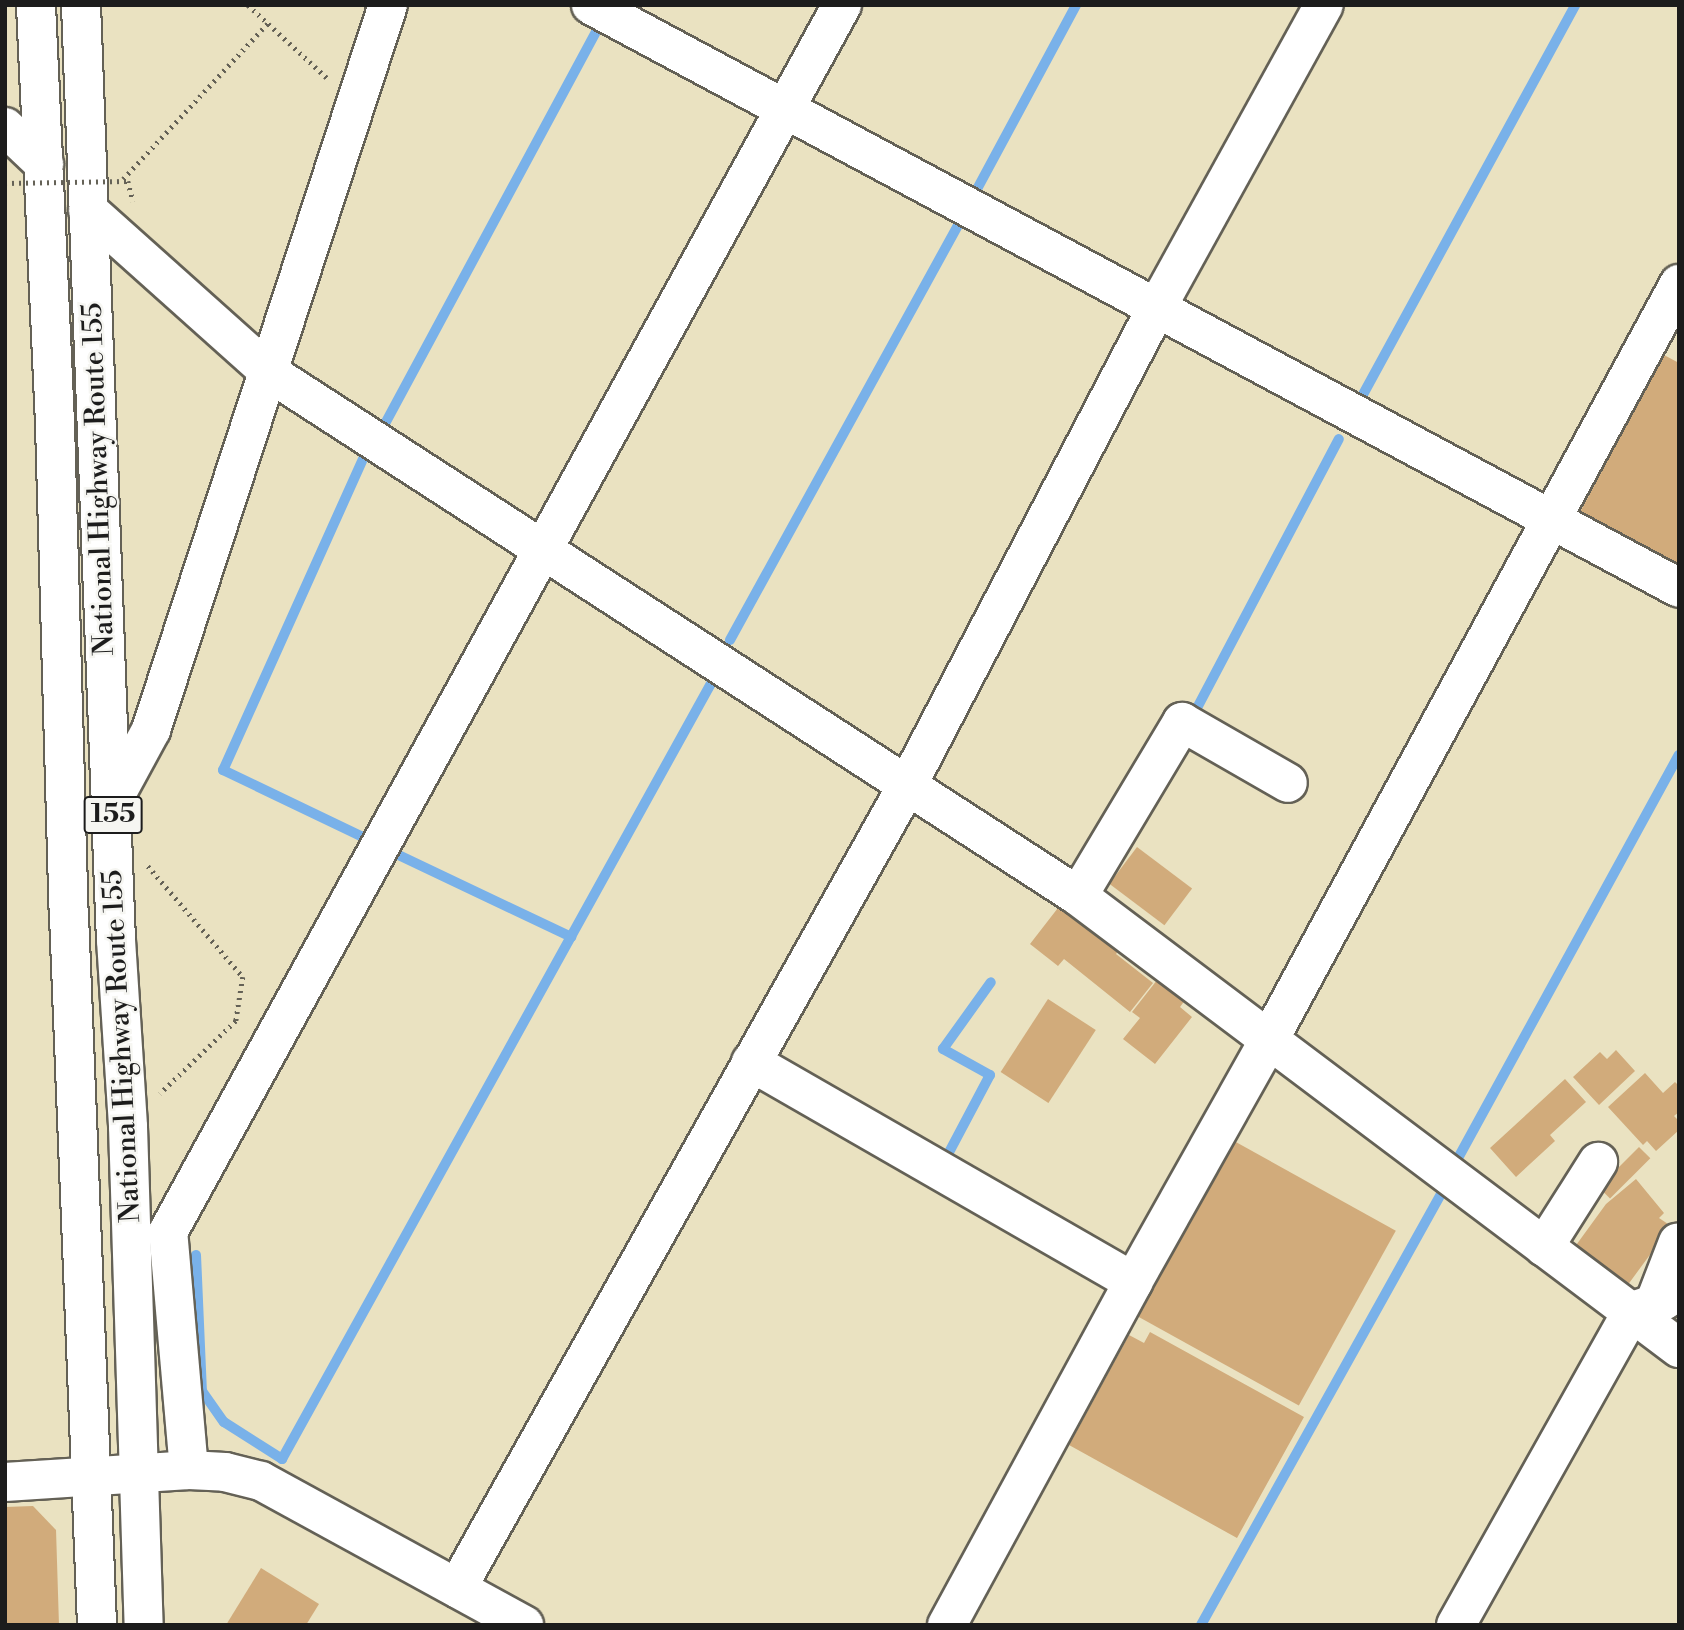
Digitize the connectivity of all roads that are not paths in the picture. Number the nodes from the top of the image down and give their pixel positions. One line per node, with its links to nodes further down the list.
1 (36, 5): 9 (main road, National Highway Route 155 / 155)
2 (81, 5): 10 (main road, National Highway Route 155 / 155)
3 (388, 5): 13 (main road)
4 (591, 5): 7 (main road)
5 (842, 5): 7 (main road)
6 (1324, 5): 12 (main road)
7 (785, 111): 12 (main road); 15 (main road)
8 (5, 127): 9 (main road)
9 (44, 164): 31 (main road, National Highway Route 155 / 155)
10 (88, 210): 13 (main road); 19 (main road, National Highway Route 155 / 155)
11 (1679, 284): 14 (main road)
12 (1156, 309): 14 (main road); 18 (main road)
13 (270, 373): 15 (main road); 19 (main road)
14 (1552, 520): 16 (main road); 21 (main road)
15 (542, 548): 18 (main road); 29 (main road)
16 (1679, 589)
17 (1287, 783): 20 (main road)
18 (908, 784): 20 (main road); 22 (main road)
19 (113, 800): 30 (main road, National Highway Route 155 / 155)
20 (1078, 896): 21 (main road)
21 (1270, 1038): 25 (main road); 26 (main road)
22 (751, 1062): 26 (main road); 33 (main road)
23 (1598, 1162): 25 (main road)
24 (1678, 1242): 27 (main road)
25 (1544, 1247): 27 (main road)
26 (1133, 1282): 37 (main road)
27 (1655, 1302): 28 (main road); 38 (main road)
28 (1679, 1348)
29 (189, 1470): 30 (main road); 33 (main road)
30 (138, 1472): 31 (main road); 35 (main road, National Highway Route 155 / 155)
31 (91, 1476): 32 (main road); 34 (main road, National Highway Route 155 / 155)
32 (5, 1482)
33 (457, 1588): 36 (main road)
34 (97, 1625)
35 (144, 1625)
36 (524, 1625)
37 (947, 1625)
38 (1456, 1625)

